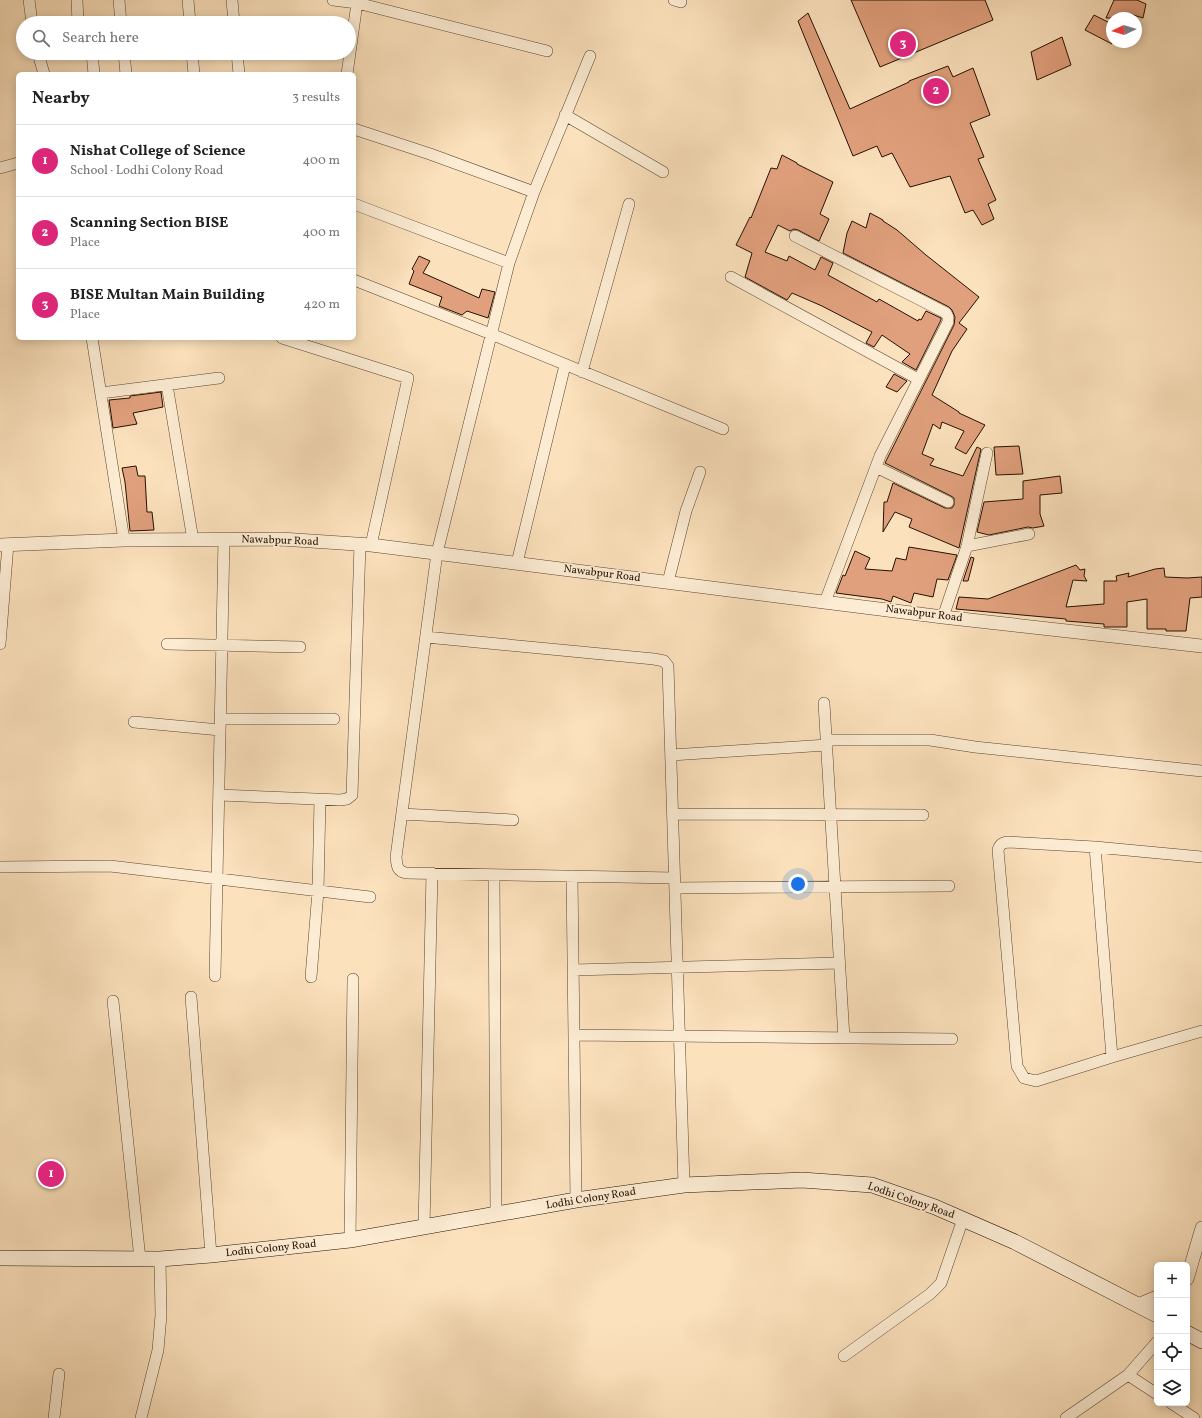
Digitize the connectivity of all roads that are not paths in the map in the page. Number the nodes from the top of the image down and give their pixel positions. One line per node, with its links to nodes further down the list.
1 (29, 0): 8 (street)
2 (77, 0): 9 (street)
3 (119, 0): 10 (street)
4 (188, 0): 11 (street)
5 (233, 0): 12 (street)
6 (333, 0): 7 (street)
7 (357, 3): 13 (street); 14 (street)
8 (31, 16)
9 (78, 16)
10 (120, 16)
11 (189, 16)
12 (234, 16)
13 (355, 16)
14 (547, 51)
15 (590, 56): 28 (street)
16 (40, 60): 22 (street)
17 (93, 60): 23 (street)
18 (125, 60): 24 (street)
19 (193, 60): 25 (street)
20 (238, 60): 26 (street)
21 (349, 60): 27 (street)
22 (43, 72)
23 (94, 72)
24 (126, 72)
25 (194, 72)
26 (239, 72)
27 (347, 72)
28 (565, 114): 32 (street); 33 (street)
29 (356, 130): 33 (street)
30 (16, 164): 31 (street)
31 (0, 168)
32 (663, 172)
33 (534, 192): 37 (street)
34 (629, 204): 44 (street)
35 (356, 205): 37 (street)
36 (795, 236): 46 (street)
37 (509, 263): 40 (street)
38 (731, 277): 46 (street)
39 (356, 281): 40 (street)
40 (491, 334): 43 (street); 61 (street)
41 (92, 340): 48 (street)
42 (288, 340): 59 (street)
43 (565, 365): 44 (street); 62 (street)
44 (582, 372): 49 (street)
45 (219, 378): 47 (street)
46 (918, 379): 51 (street)
47 (167, 385): 48 (street); 56 (street)
48 (101, 393): 55 (street)
49 (723, 429)
50 (987, 453): 60 (street)
51 (876, 467): 53 (street); 64 (street)
52 (700, 472): 63 (street)
53 (948, 502)
54 (1029, 534): 60 (street)
55 (124, 540): 56 (street, Nawabpur Road); 58 (street, Nawabpur Road)
56 (193, 540): 57 (street, Nawabpur Road)
57 (224, 540): 59 (street, Nawabpur Road); 69 (street)
58 (4, 544): 67 (street)
59 (366, 544): 61 (street, Nawabpur Road); 81 (street)
60 (967, 546): 65 (street)
61 (437, 553): 62 (street, Nawabpur Road); 66 (street)
62 (517, 563): 63 (street, Nawabpur Road)
63 (668, 582): 64 (street, Nawabpur Road)
64 (825, 602): 65 (street, Nawabpur Road)
65 (943, 617): 70 (street, Nawabpur Road)
66 (426, 637): 78 (street); 82 (street)
67 (0, 644)
68 (167, 644): 69 (street)
69 (222, 645): 71 (street); 73 (street)
70 (1202, 646)
71 (300, 647)
72 (824, 703): 77 (street)
73 (220, 719): 74 (street); 76 (street)
74 (334, 719)
75 (134, 722): 76 (street)
76 (220, 730): 80 (street)
77 (826, 743): 78 (street); 79 (street); 84 (street)
78 (671, 755): 83 (street)
79 (1202, 771)
80 (219, 795): 81 (street); 93 (street)
81 (320, 800): 97 (street)
82 (402, 814): 86 (street); 90 (street)
83 (673, 814): 84 (street); 94 (street)
84 (831, 814): 85 (street); 96 (street)
85 (923, 815)
86 (513, 820)
87 (1095, 848): 88 (street); 112 (street); 112 (street)
88 (1202, 857)
89 (0, 867): 93 (street)
90 (432, 873): 91 (street); 117 (street)
91 (494, 875): 92 (street); 115 (street)
92 (572, 876): 94 (street); 101 (street)
93 (217, 878): 97 (street); 102 (street)
94 (675, 883): 96 (street); 100 (street)
95 (949, 886): 96 (street)
96 (835, 887): 99 (street)
97 (318, 891): 98 (street); 103 (street)
98 (370, 897)
99 (839, 963): 100 (street); 110 (street)
100 (678, 967): 101 (street); 109 (street)
101 (573, 970): 108 (street)
102 (215, 976)
103 (311, 977)
104 (353, 979): 119 (street)
105 (191, 997): 120 (street)
106 (113, 1001): 122 (street)
107 (1202, 1031): 112 (street)
108 (574, 1034): 109 (street); 114 (street)
109 (680, 1036): 110 (street); 113 (street)
110 (844, 1038): 111 (street)
111 (952, 1039)
112 (1112, 1057)
113 (684, 1184): 114 (main road, Lodhi Colony Road); 116 (main road, Lodhi Colony Road)
114 (576, 1200): 115 (main road, Lodhi Colony Road)
115 (496, 1214): 117 (main road, Lodhi Colony Road)
116 (963, 1219): 126 (main road, Lodhi Colony Road); 131 (street)
117 (424, 1227): 119 (main road, Lodhi Colony Road)
118 (1202, 1228): 124 (street)
119 (350, 1240): 120 (main road, Lodhi Colony Road)
120 (211, 1255): 123 (main road, Lodhi Colony Road)
121 (0, 1258): 122 (main road, Lodhi Colony Road)
122 (140, 1259): 123 (main road, Lodhi Colony Road)
123 (160, 1259): 138 (street)
124 (1190, 1268)
125 (1155, 1298): 126 (street)
126 (1138, 1305): 127 (main road, Lodhi Colony Road)
127 (1154, 1313)
128 (1189, 1334): 129 (main road)
129 (1202, 1341)
130 (1154, 1345): 133 (street)
131 (844, 1356)
132 (59, 1374): 137 (street)
133 (1128, 1375): 134 (street); 136 (street)
134 (1154, 1392)
135 (1176, 1406): 139 (street)
136 (1072, 1416)
137 (54, 1418)
138 (141, 1418)
139 (1194, 1418)

